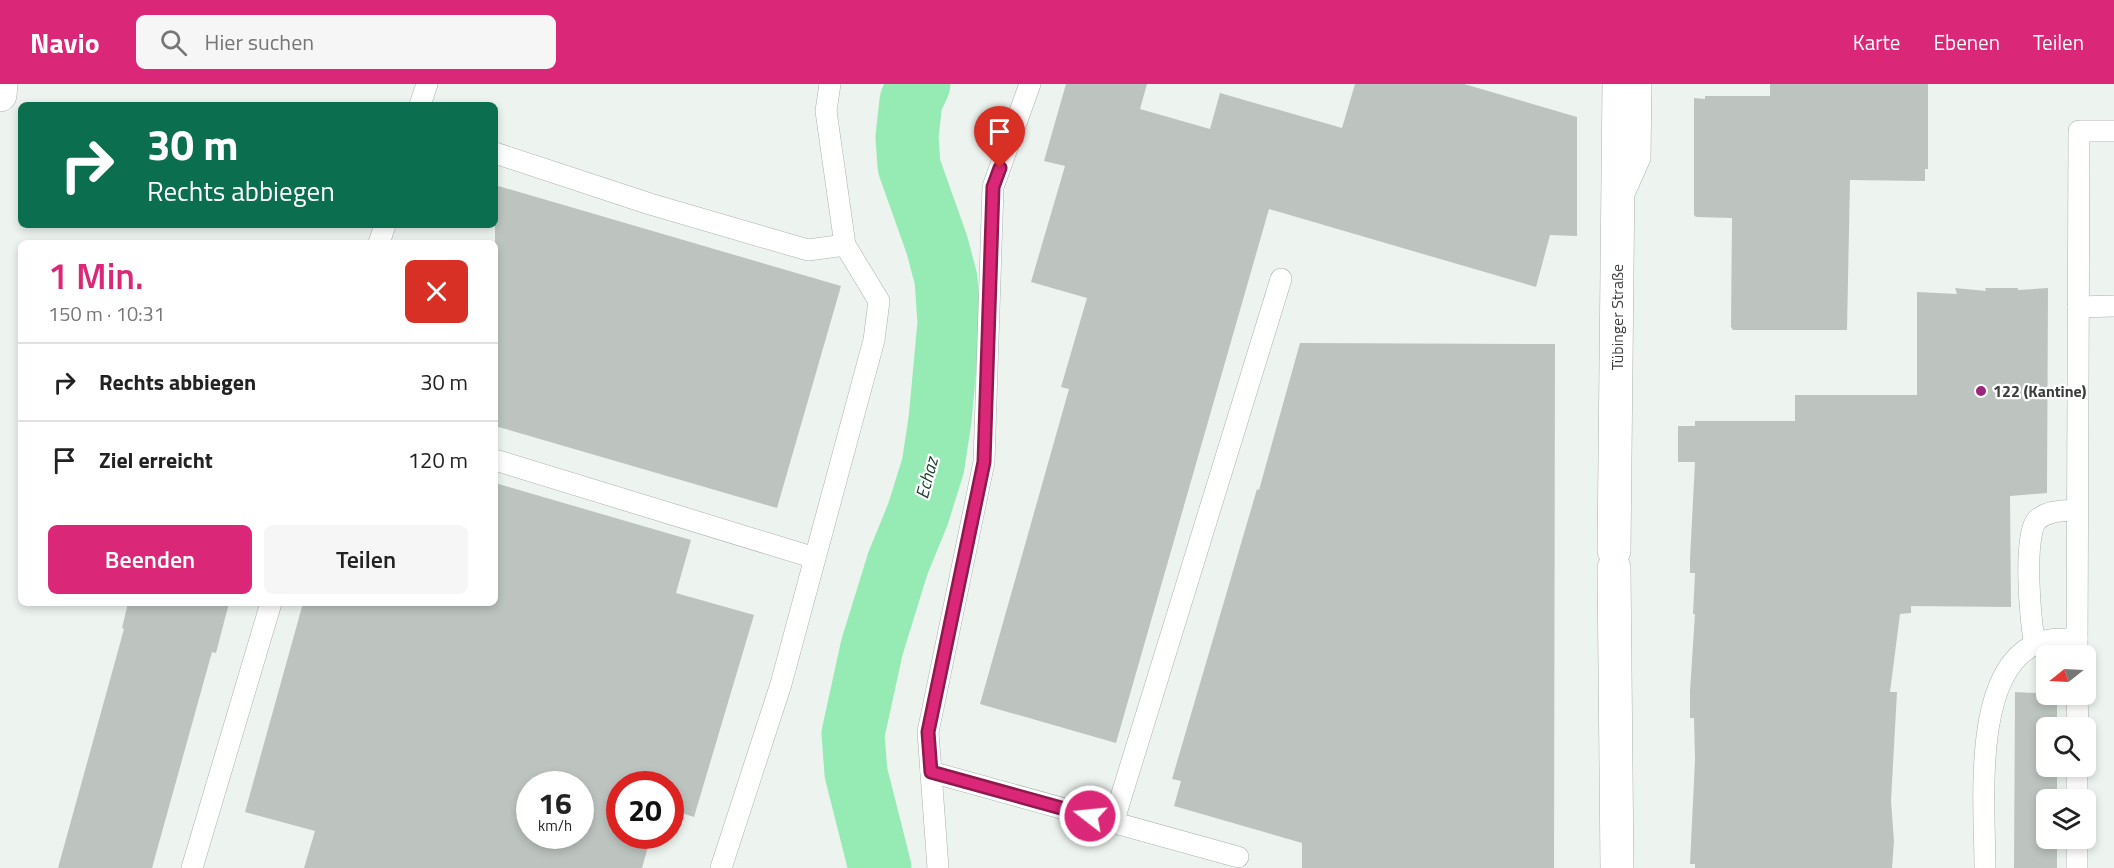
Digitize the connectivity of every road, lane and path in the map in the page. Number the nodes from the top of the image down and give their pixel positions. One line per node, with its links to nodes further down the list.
1 (1, 84): 7 (main road)
2 (427, 84): 8 (lane)
3 (830, 84): 12 (lane)
4 (1030, 84): 23 (lane)
5 (1619, 84): 11 (main road, Tübinger Straße)
6 (1641, 84): 11 (lane)
7 (0, 95)
8 (421, 102)
9 (2114, 131): 14 (lane)
10 (498, 154): 12 (lane)
11 (1618, 207): 30 (main road, Tübinger Straße)
12 (845, 245): 18 (lane)
13 (1281, 279): 24 (lane)
14 (2078, 306): 15 (lane); 17 (lane)
15 (2114, 306)
16 (498, 461): 18 (lane)
17 (2077, 510): 20 (lane); 22 (lane)
18 (815, 558): 28 (lane)
19 (270, 606): 27 (lane)
20 (2035, 644): 21 (lane); 31 (lane)
21 (2069, 645)
22 (2077, 645)
23 (931, 772): 24 (lane); 29 (lane)
24 (1113, 823): 26 (lane)
25 (2077, 849): 32 (lane)
26 (1239, 857)
27 (192, 868)
28 (721, 868)
29 (938, 868)
30 (1617, 868)
31 (1985, 868)
32 (2077, 868)

